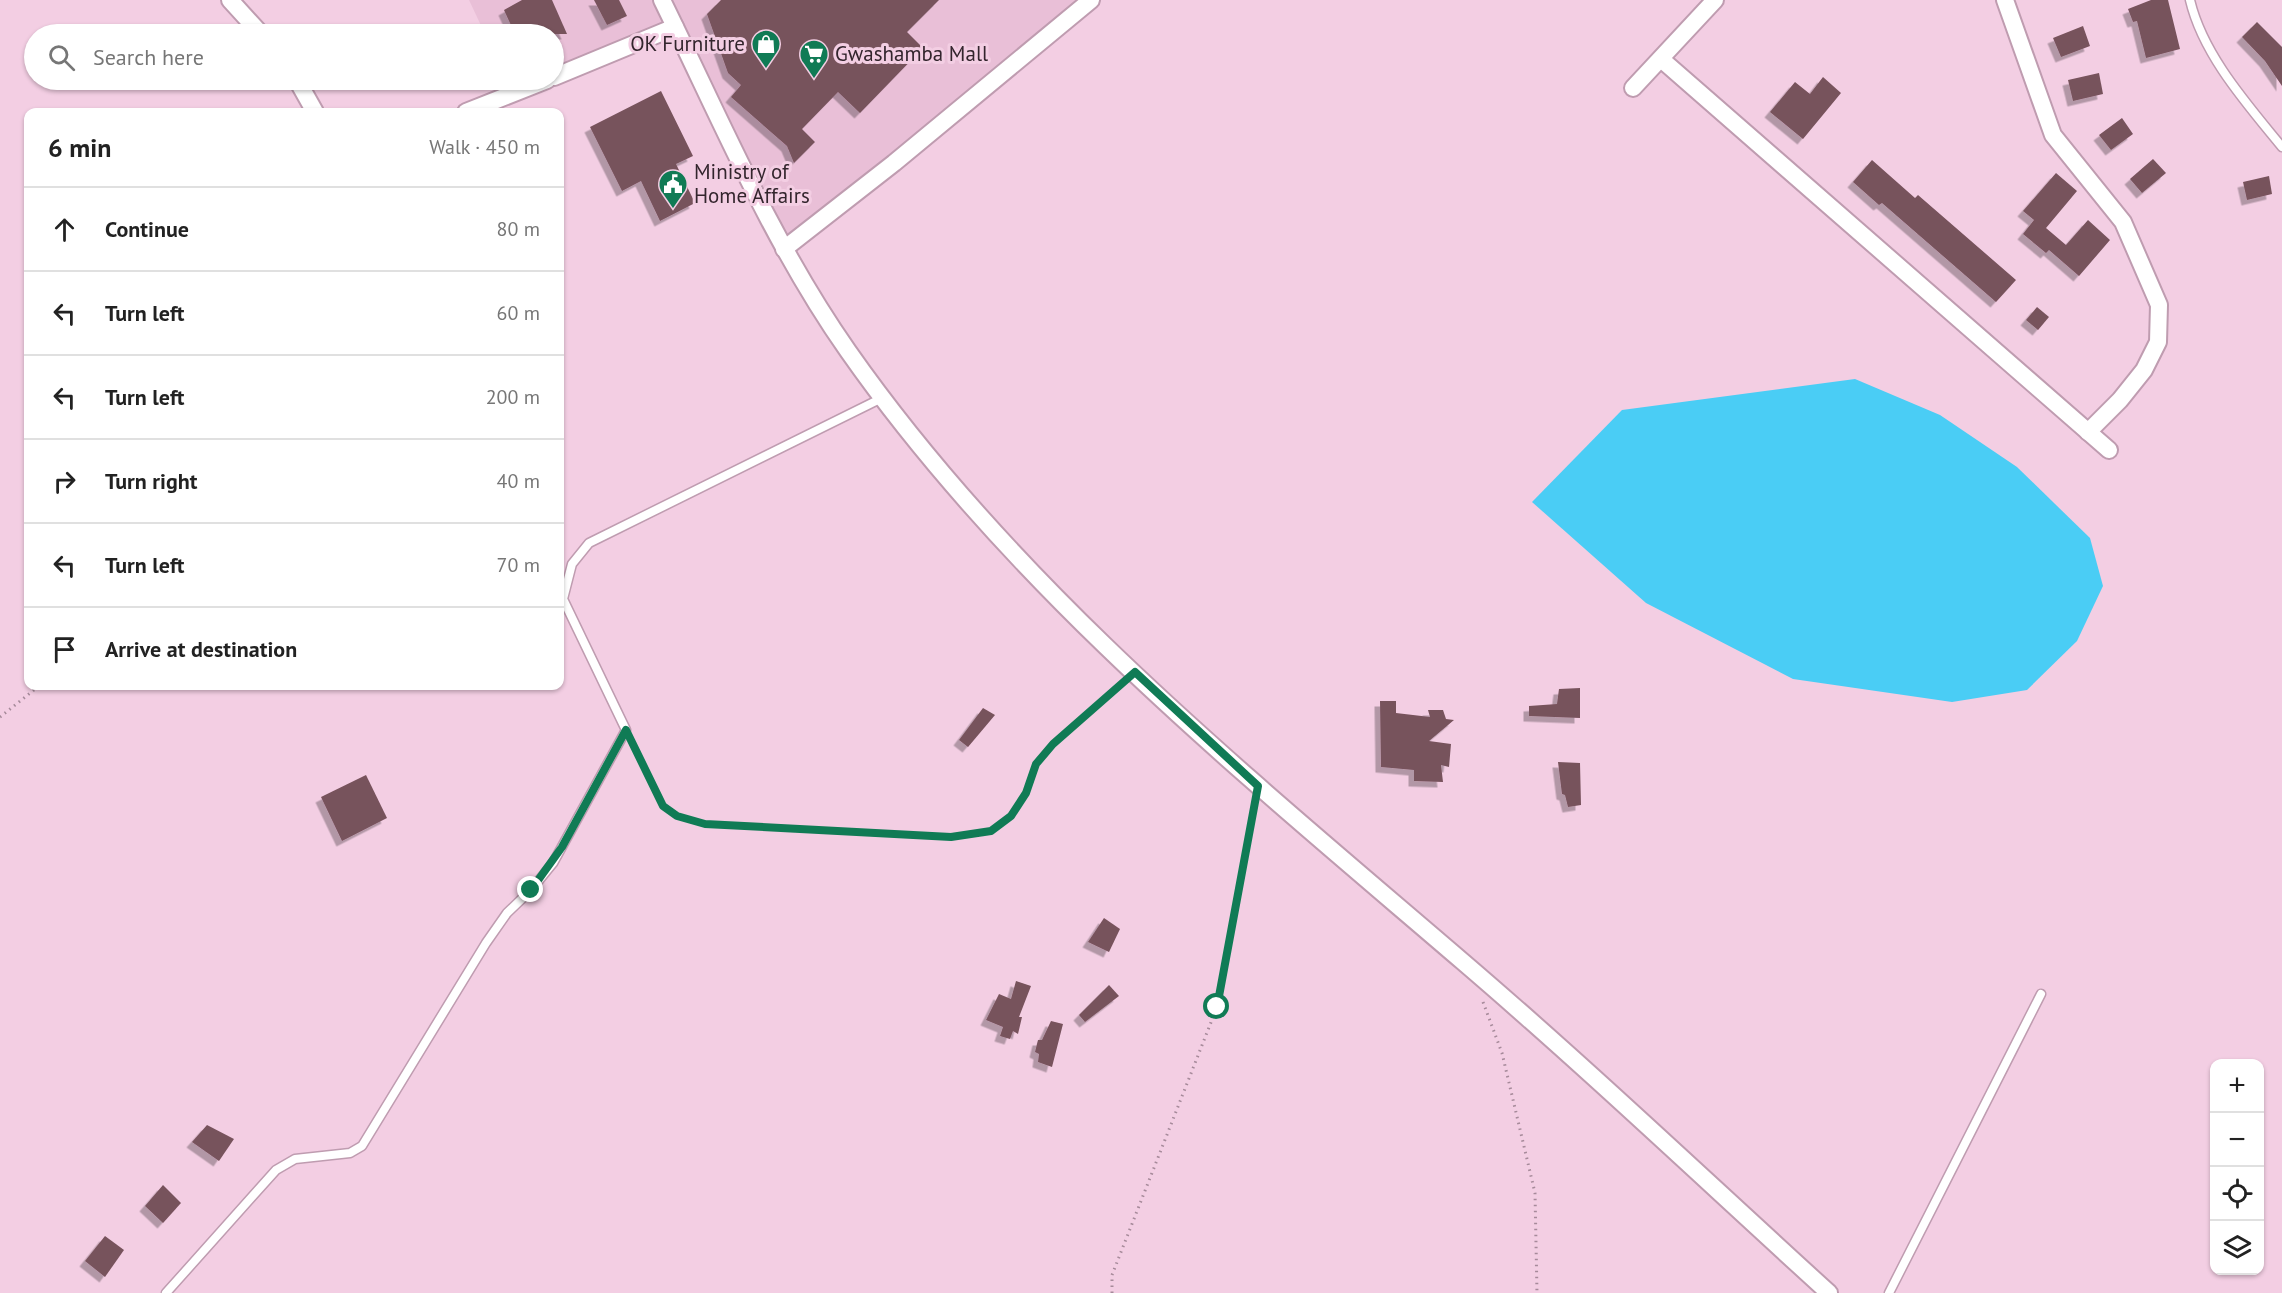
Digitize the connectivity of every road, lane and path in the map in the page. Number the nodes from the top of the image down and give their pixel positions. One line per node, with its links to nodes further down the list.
1 (230, 0): 7 (street)
2 (662, 0): 8 (street)
3 (1091, 0): 17 (street)
4 (1715, 0): 9 (street)
5 (2005, 0): 19 (street)
6 (2190, 0): 16 (lane)
7 (252, 24)
8 (675, 27): 10 (street); 17 (street)
9 (1660, 58): 11 (street); 19 (street)
10 (564, 73)
11 (1633, 88)
12 (303, 90): 14 (street)
13 (522, 90): 15 (street)
14 (313, 108)
15 (476, 108)
16 (2282, 147)
17 (784, 249): 18 (street)
18 (882, 398): 21 (lane); 23 (street)
19 (2088, 432): 20 (street)
20 (2109, 450)
21 (564, 595)
22 (564, 601): 26 (lane)
23 (1135, 672): 26 (path); 27 (street)
24 (34, 690): 25 (path)
25 (0, 717)
26 (626, 730): 30 (lane)
27 (1258, 786): 31 (path); 33 (street)
28 (2041, 994): 34 (lane)
29 (1482, 999): 32 (path)
30 (166, 1293)
31 (1112, 1293)
32 (1537, 1293)
33 (1830, 1293)
34 (1889, 1293)

